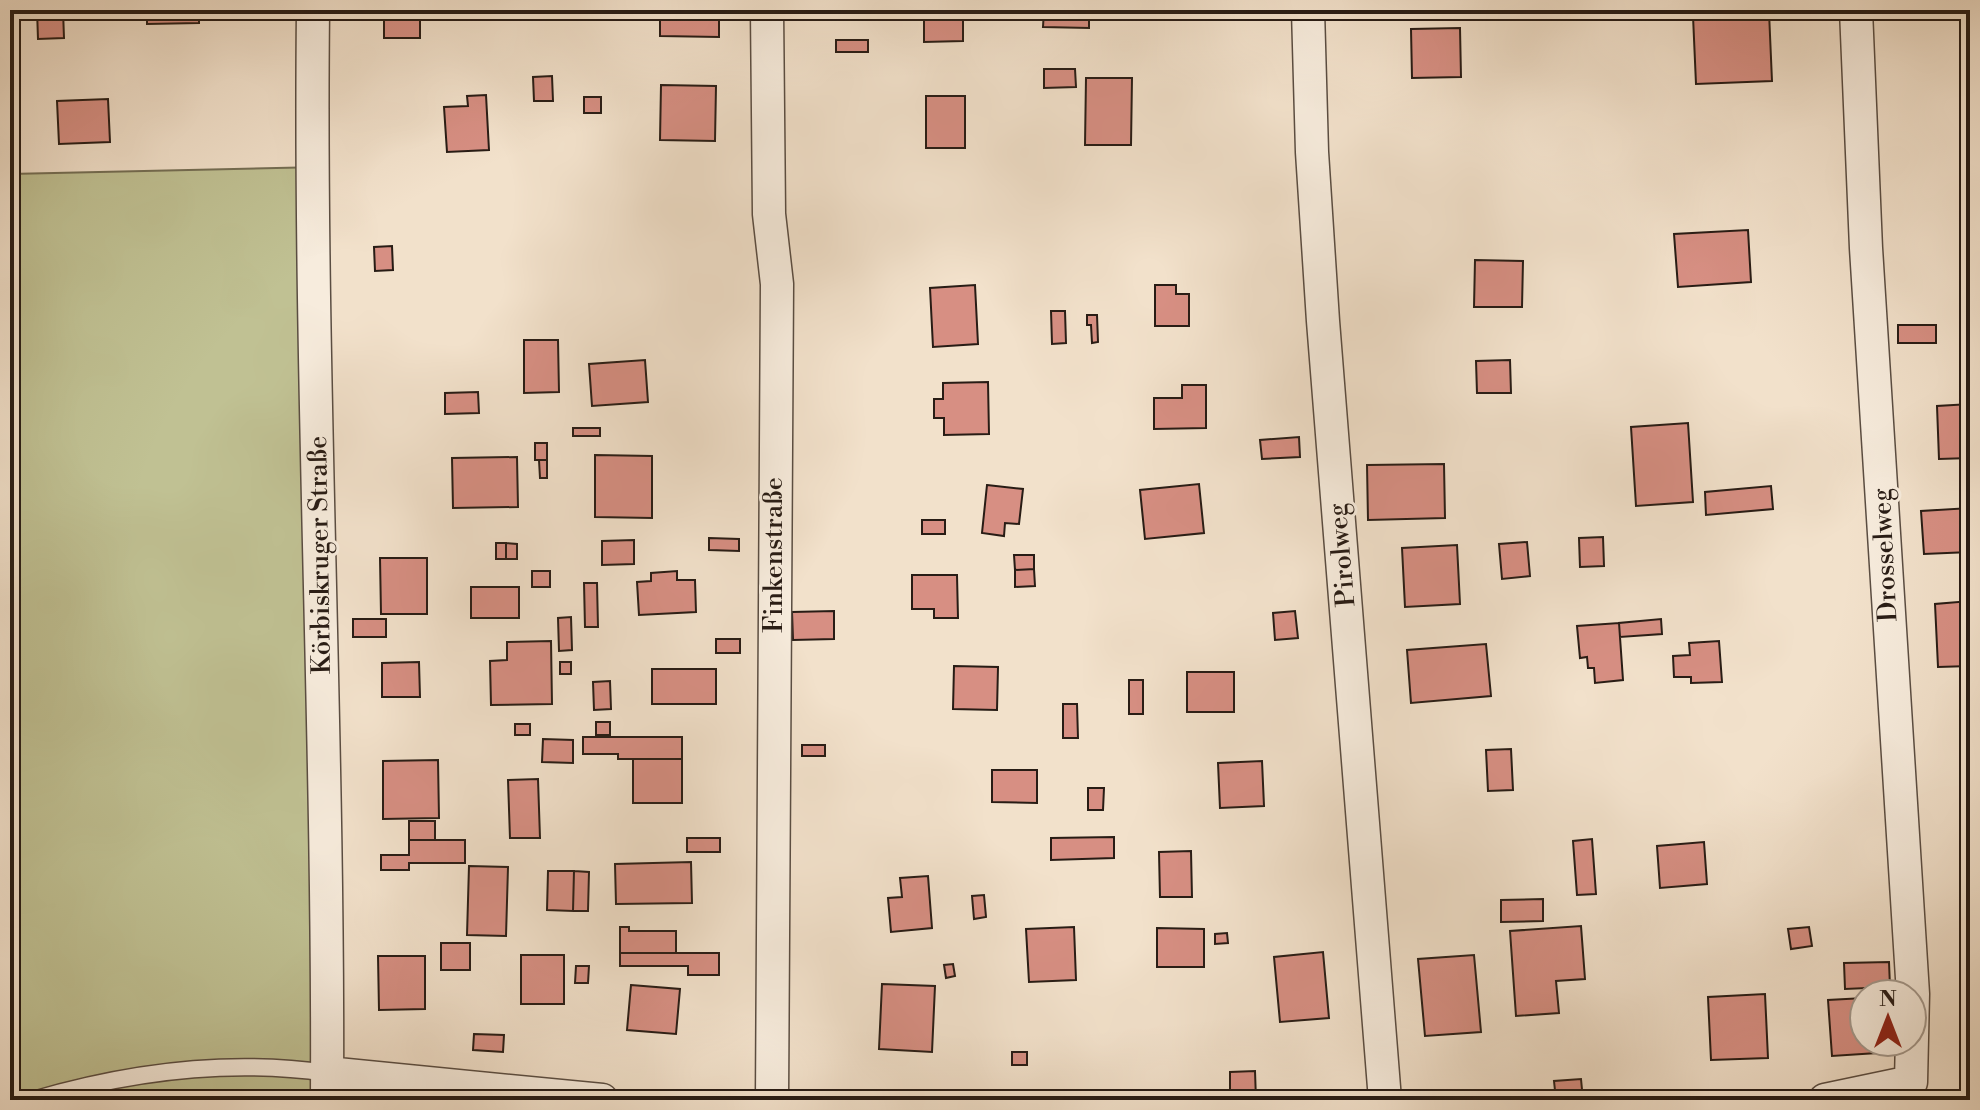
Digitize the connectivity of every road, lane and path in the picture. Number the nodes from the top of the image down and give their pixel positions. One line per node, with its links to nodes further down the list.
1 (313, 10): 5 (street, Körbiskruger Straße)
2 (767, 10): 9 (street, Finkenstraße)
3 (1308, 10): 10 (street, Pirolweg)
4 (1856, 10): 6 (street, Drosselweg)
5 (327, 1087): 7 (lane); 8 (street)
6 (1912, 1091): 11 (street)
7 (33, 1100)
8 (602, 1100)
9 (772, 1100)
10 (1385, 1100)
11 (1825, 1100)

